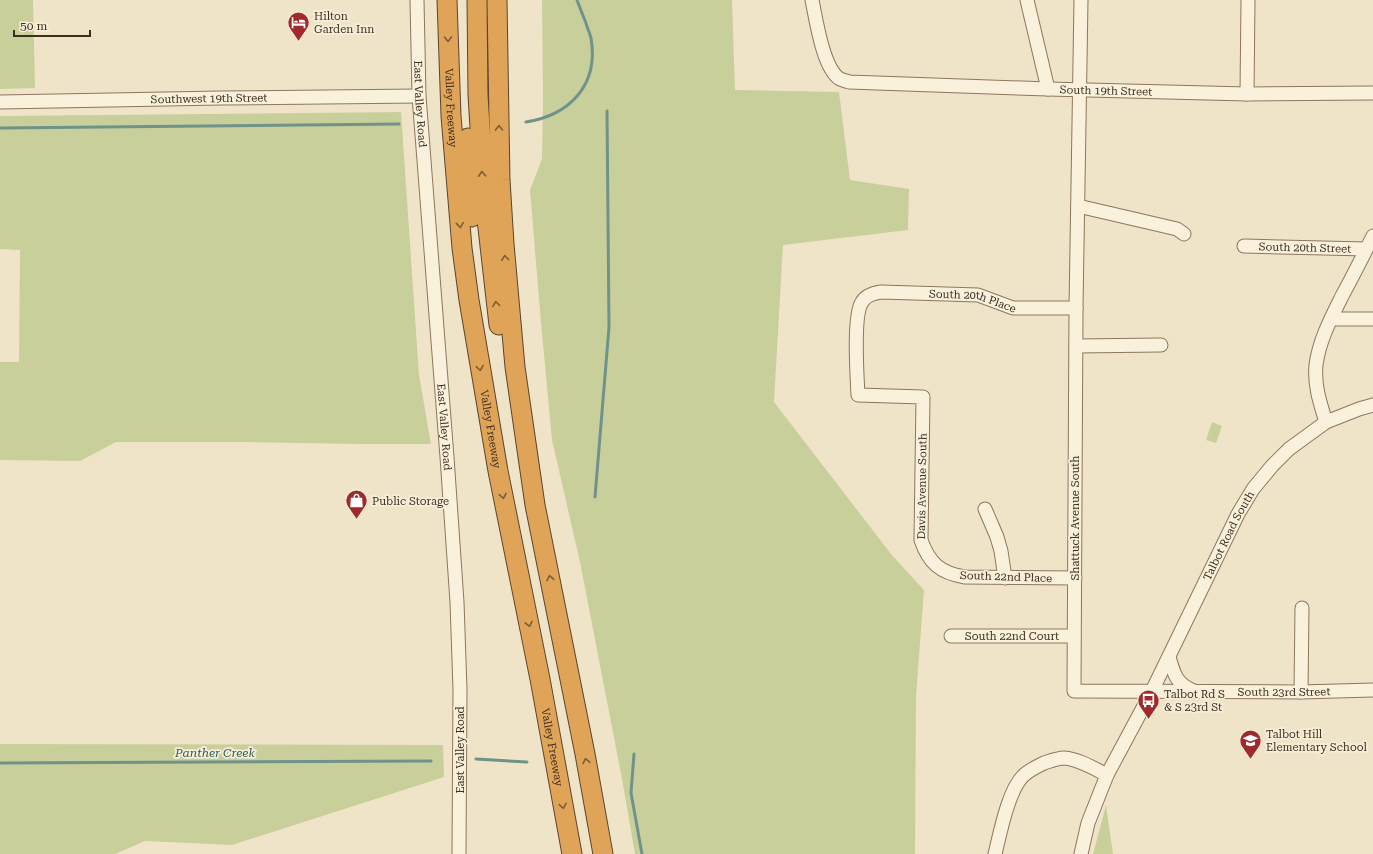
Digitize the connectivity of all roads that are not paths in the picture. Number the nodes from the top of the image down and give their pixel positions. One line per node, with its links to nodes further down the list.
1 (417, 0): 14 (street, East Valley Road)
2 (447, 0): 24 (highway, Valley Freeway, one-way to 24)
3 (465, 0): 24 (highway)
4 (477, 0): 30 (highway, one-way to 4)
5 (497, 0): 30 (highway, one-way to 5)
6 (812, 0): 10 (street, South 19th Street)
7 (1027, 0): 10 (street)
8 (1081, 0): 11 (street, Shattuck Avenue South)
9 (1248, 0): 13 (street)
10 (1048, 89): 11 (street, South 19th Street)
11 (1080, 90): 13 (street, South 19th Street); 16 (street, Shattuck Avenue South)
12 (1373, 93): 13 (street, South 19th Street)
13 (1247, 94)
14 (419, 96): 15 (street, Southwest 19th Street); 45 (street, East Valley Road)
15 (0, 102)
16 (1078, 206): 17 (street); 21 (street, Shattuck Avenue South)
17 (1184, 234)
18 (1373, 236): 20 (street)
19 (1244, 246): 20 (street, South 20th Street)
20 (1366, 249): 23 (street)
21 (1076, 308): 26 (street, Shattuck Avenue South); 27 (street, South 20th Place)
22 (1373, 318): 23 (street)
23 (1331, 319): 29 (street)
24 (474, 330): 46 (highway, Valley Freeway, one-way to 46)
25 (1161, 345): 26 (street)
26 (1076, 346): 34 (street, Shattuck Avenue South)
27 (923, 397): 32 (street, Davis Avenue South)
28 (1373, 405): 29 (street, Talbot Road South)
29 (1326, 422): 38 (street, Talbot Road South)
30 (535, 505): 47 (highway, one-way to 30)
31 (985, 509): 33 (street)
32 (940, 569): 33 (street, South 22nd Place)
33 (1005, 578): 34 (street, South 22nd Place)
34 (1075, 578): 37 (street, Shattuck Avenue South)
35 (1302, 608): 43 (street)
36 (951, 636): 37 (street, South 22nd Court)
37 (1074, 636): 40 (street, Shattuck Avenue South)
38 (1169, 657): 41 (street, Talbot Road South); 42 (street)
39 (1373, 690): 43 (street, South 23rd Street)
40 (1074, 691): 41 (street, South 23rd Street)
41 (1152, 691): 42 (street, South 23rd Street); 44 (street, Talbot Road South)
42 (1196, 692): 43 (street, South 23rd Street)
43 (1301, 692)
44 (1107, 775): 48 (street); 49 (street, Talbot Road South)
45 (459, 854)
46 (572, 854)
47 (603, 854)
48 (995, 854)
49 (1081, 854)

